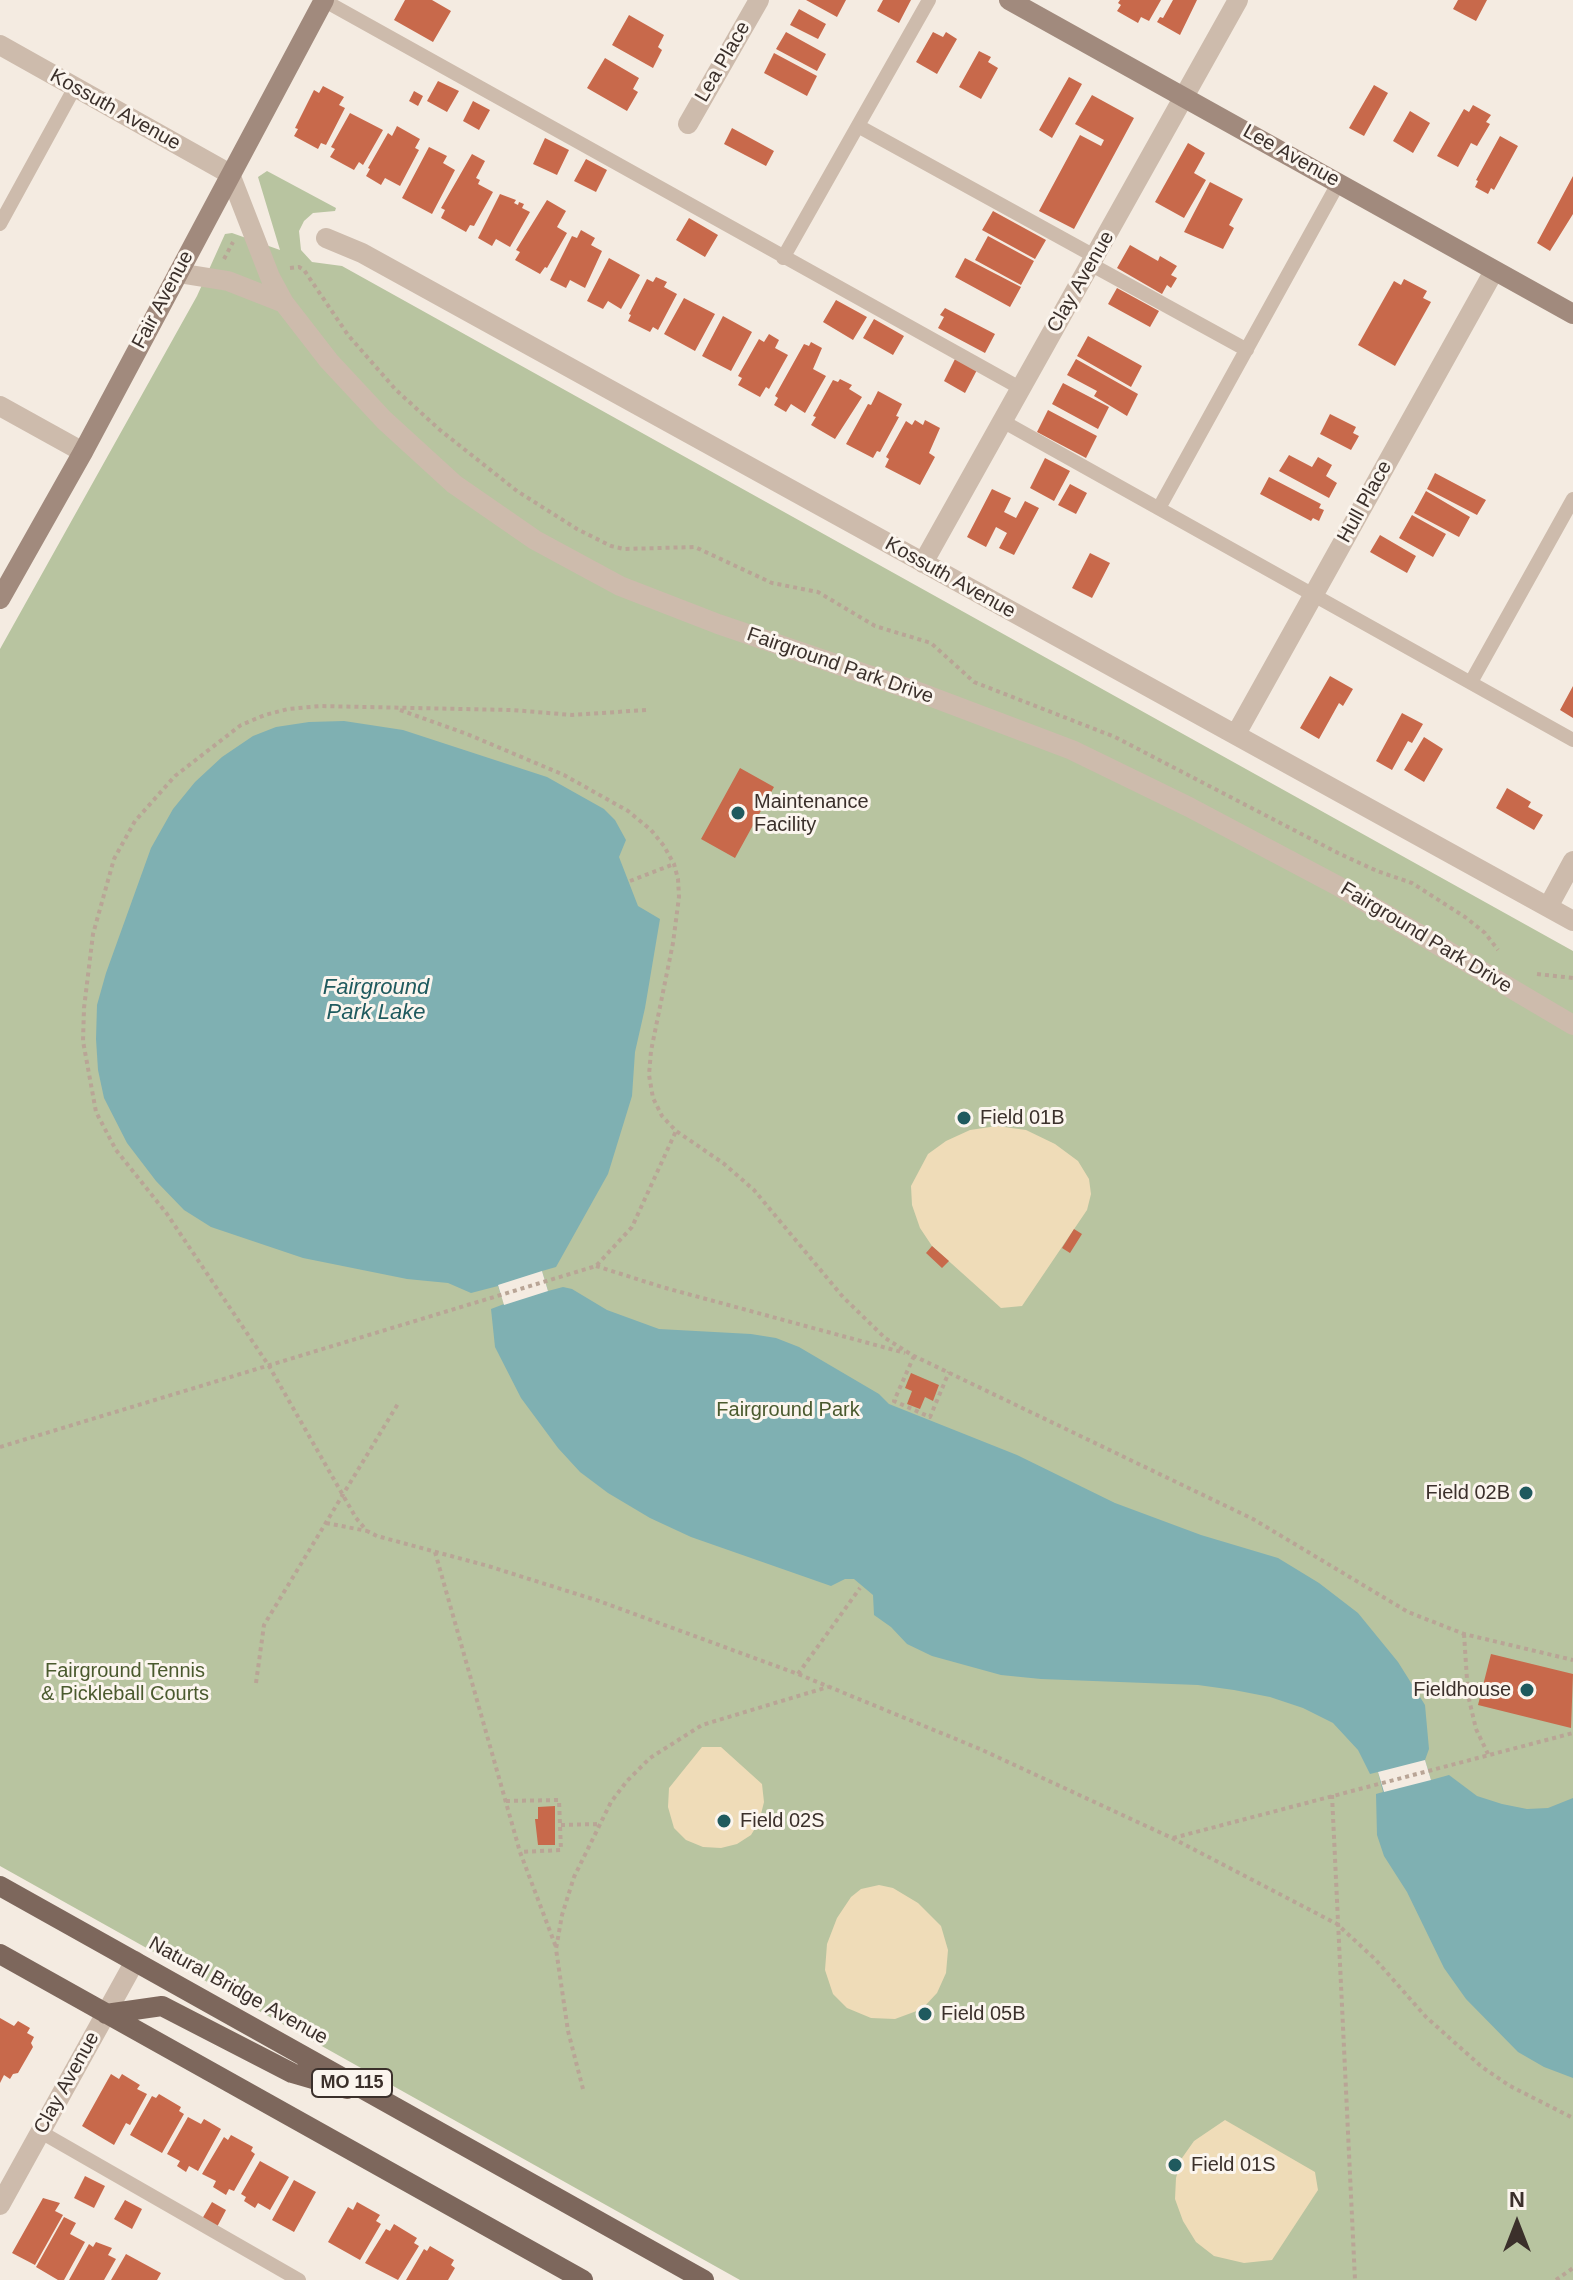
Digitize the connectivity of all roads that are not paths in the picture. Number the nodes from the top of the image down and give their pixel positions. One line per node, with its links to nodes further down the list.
1 (324, 0): 11 (street, Fair Avenue); 15 (lane)
2 (759, 0): 9 (street, Lea Place)
3 (929, 0): 10 (lane)
4 (1009, 0): 8 (street, Lee Avenue)
5 (1238, 0): 8 (street, Clay Avenue)
6 (0, 45): 7 (street, Kossuth Avenue)
7 (75, 87): 11 (street, Kossuth Avenue); 13 (lane)
8 (1184, 98): 12 (street, Lee Avenue); 16 (street, Clay Avenue)
9 (688, 124)
10 (858, 126): 15 (lane); 16 (lane)
11 (230, 174): 18 (street, Fair Avenue); 19 (street, Fairground Park Drive)
12 (1339, 182): 17 (street, Lee Avenue); 21 (lane)
13 (0, 224)
14 (326, 238): 28 (street, Kossuth Avenue)
15 (783, 258): 22 (lane)
16 (1094, 261): 21 (lane); 22 (street, Clay Avenue)
17 (1494, 271): 20 (street, Lee Avenue); 29 (street, Hull Place)
18 (178, 273): 19 (street); 25 (street, Fair Avenue)
19 (284, 303): 37 (street, Fairground Park Drive)
20 (1573, 314)
21 (1247, 350): 27 (lane)
22 (1020, 388): 24 (street, Clay Avenue)
23 (0, 406): 25 (street)
24 (1004, 422): 27 (lane); 28 (street, Clay Avenue)
25 (83, 452): 30 (street, Fair Avenue)
26 (1573, 499): 31 (lane)
27 (1159, 508): 29 (lane)
28 (923, 563): 32 (street, Kossuth Avenue)
29 (1314, 594): 31 (lane); 32 (street, Hull Place)
30 (0, 599)
31 (1471, 682): 33 (lane)
32 (1236, 734): 35 (street, Kossuth Avenue)
33 (1573, 740)
34 (1573, 861): 35 (street)
35 (1548, 907): 36 (street, Kossuth Avenue)
36 (1573, 921)
37 (1573, 1025)
38 (0, 1886): 40 (main road, Natural Bridge Avenue / MO 115)
39 (0, 1954): 41 (main road, MO 115)
40 (135, 1961): 41 (street, Clay Avenue); 42 (main road, Natural Bridge Avenue / MO 115)
41 (106, 2014): 42 (main road); 43 (street, Clay Avenue); 46 (main road, MO 115)
42 (381, 2099): 47 (main road, Natural Bridge Avenue / MO 115)
43 (39, 2131): 44 (street, Clay Avenue); 45 (lane)
44 (0, 2205)
45 (299, 2280)
46 (583, 2280)
47 (704, 2280)

